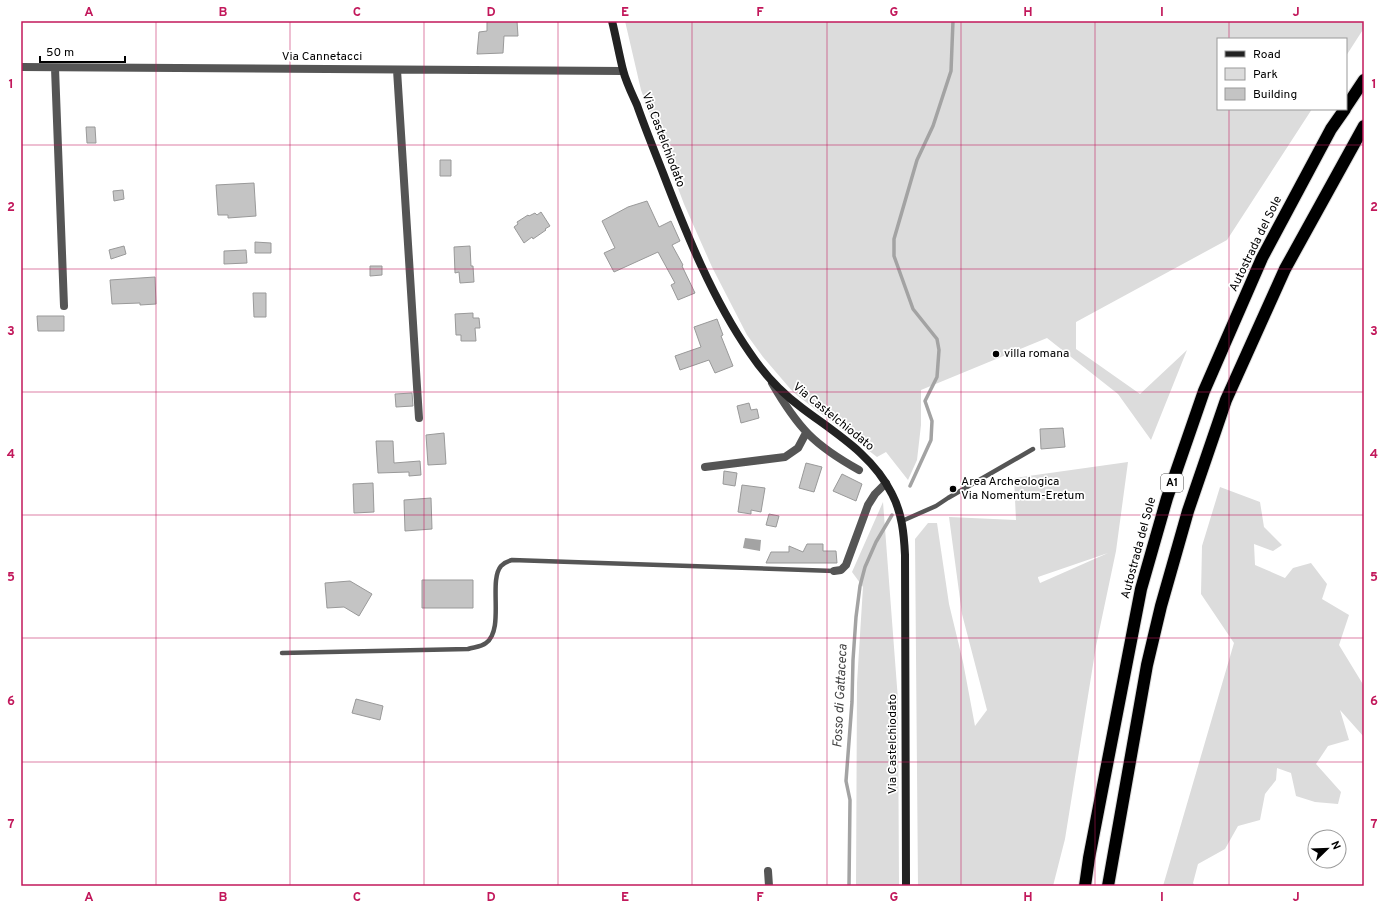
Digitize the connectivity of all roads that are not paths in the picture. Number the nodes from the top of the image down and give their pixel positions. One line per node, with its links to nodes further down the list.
1 (612, 21): 5 (street, Via Castelchiodato)
2 (21, 67): 3 (street, Via Cannetacci)
3 (55, 68): 4 (street, Via Cannetacci); 10 (street)
4 (397, 70): 5 (street, Via Cannetacci); 12 (street)
5 (624, 72): 11 (street, Via Castelchiodato)
6 (1364, 80): 7 (highway, Autostrada del Sole / A1)
7 (1347, 105)
8 (1344, 110): 24 (highway, Autostrada del Sole / A1)
9 (1364, 126): 25 (highway, A1)
10 (64, 306)
11 (768, 375): 13 (street); 17 (street, Via Castelchiodato)
12 (419, 418)
13 (806, 433): 15 (street); 16 (street)
14 (1033, 449): 18 (lane)
15 (705, 467)
16 (859, 470)
17 (886, 483): 18 (street, Via Castelchiodato); 19 (street)
18 (902, 521): 23 (street, Via Castelchiodato)
19 (834, 571): 20 (lane)
20 (282, 653)
21 (768, 871): 22 (street)
22 (769, 886)
23 (906, 886)
24 (1085, 886)
25 (1108, 886)

